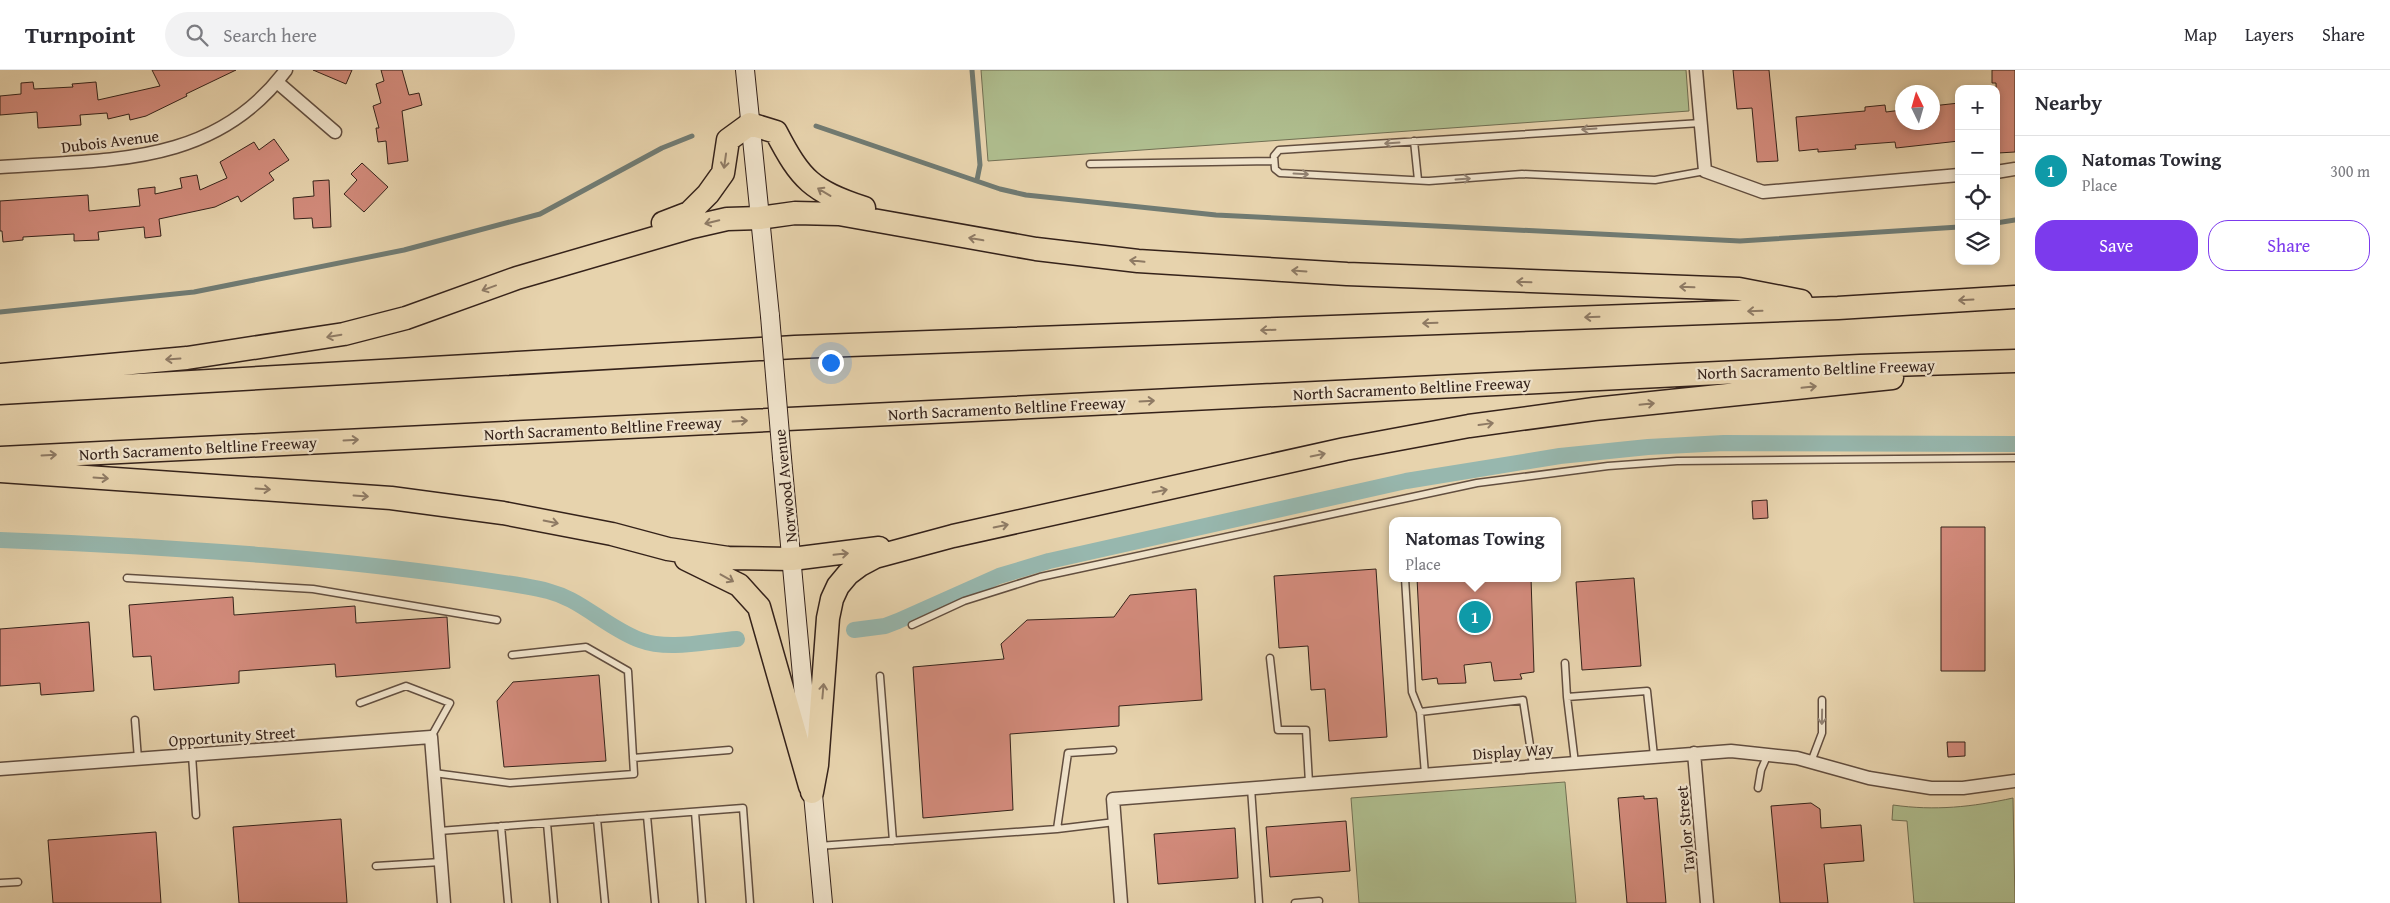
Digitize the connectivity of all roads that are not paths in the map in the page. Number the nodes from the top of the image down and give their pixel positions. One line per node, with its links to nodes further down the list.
1 (286, 70): 4 (street, Dubois Avenue)
2 (745, 70): 6 (main road, Norwood Avenue)
3 (1696, 70): 5 (street)
4 (277, 82): 7 (street); 11 (street, Dubois Avenue)
5 (1701, 123): 8 (lane, one-way to 8); 13 (street)
6 (750, 124): 17 (main road, Norwood Avenue); 18 (highway, one-way to 6); 19 (highway, one-way to 19)
7 (334, 132)
8 (1414, 141): 9 (lane, one-way to 9); 16 (lane)
9 (1274, 160): 10 (lane); 16 (lane, one-way to 16)
10 (1090, 164)
11 (0, 167)
12 (2015, 169): 14 (street)
13 (1705, 171): 15 (street); 16 (lane, one-way to 13)
14 (2000, 171)
15 (1955, 175)
16 (1418, 180)
17 (760, 218): 18 (highway); 19 (highway, one-way to 19); 31 (main road, Norwood Avenue, bridge)
18 (935, 232): 21 (highway, one-way to 18)
19 (517, 278): 24 (highway, one-way to 24)
20 (2015, 297): 21 (highway, one-way to 21)
21 (1838, 308): 25 (highway, one-way to 25)
22 (2015, 361): 26 (highway, North Sacramento Beltline Freeway, one-way to 22)
23 (2015, 366): 29 (highway, one-way to 23)
24 (0, 375)
25 (0, 393)
26 (0, 458)
27 (2015, 458): 35 (lane)
28 (0, 471): 30 (highway, one-way to 30)
29 (954, 536): 31 (highway, one-way to 29); 64 (highway, one-way to 29)
30 (668, 549): 31 (highway); 64 (highway, one-way to 64)
31 (792, 559): 64 (main road, Norwood Avenue)
32 (127, 578): 34 (lane)
33 (1405, 582): 43 (lane)
34 (497, 620)
35 (912, 625)
36 (512, 655): 52 (lane)
37 (1270, 658): 61 (lane)
38 (1565, 663): 40 (lane)
39 (880, 676): 74 (lane)
40 (1567, 697): 51 (lane); 55 (lane)
41 (1822, 700): 54 (lane, one-way to 54)
42 (360, 704): 45 (lane)
43 (1420, 712): 56 (lane); 59 (lane)
44 (135, 720): 53 (lane)
45 (431, 738): 50 (street, Opportunity Street); 58 (street)
46 (729, 750): 52 (lane)
47 (1113, 750): 72 (lane)
48 (1694, 753): 49 (street, Display Way); 51 (street, Display Way); 92 (street, Taylor Street)
49 (1768, 754): 54 (street, Display Way); 63 (lane)
50 (192, 755): 53 (street, Opportunity Street); 66 (lane)
51 (1654, 756): 55 (street, Display Way)
52 (633, 758): 58 (lane)
53 (138, 759): 57 (street, Opportunity Street)
54 (1811, 762): 60 (street, Display Way)
55 (1574, 763): 56 (street, Display Way)
56 (1533, 766): 59 (street, Display Way)
57 (0, 769)
58 (434, 773): 73 (street)
59 (1426, 774): 61 (street, Display Way)
60 (2015, 781)
61 (1309, 783): 62 (street, Display Way)
62 (1251, 788): 69 (street, Display Way); 90 (lane)
63 (1758, 788)
64 (812, 792): 75 (main road, Norwood Avenue)
65 (695, 812): 67 (lane); 86 (lane); 87 (lane)
66 (196, 814)
67 (647, 816): 68 (lane); 85 (lane)
68 (597, 819): 70 (lane); 84 (lane)
69 (1115, 822): 72 (lane); 89 (street, Display Way)
70 (547, 823): 71 (lane); 83 (lane)
71 (501, 826): 73 (lane); 82 (lane)
72 (1057, 829): 74 (lane)
73 (439, 831): 76 (street)
74 (893, 841): 75 (lane)
75 (817, 846): 88 (main road, Norwood Avenue)
76 (441, 862): 77 (lane); 81 (street)
77 (376, 866)
78 (18, 882): 79 (lane)
79 (0, 883)
80 (1319, 901): 91 (lane)
81 (444, 903)
82 (508, 903)
83 (554, 903)
84 (604, 903)
85 (655, 903)
86 (702, 903)
87 (750, 903)
88 (823, 903)
89 (1121, 903)
90 (1259, 903)
91 (1295, 903)
92 (1707, 903)

